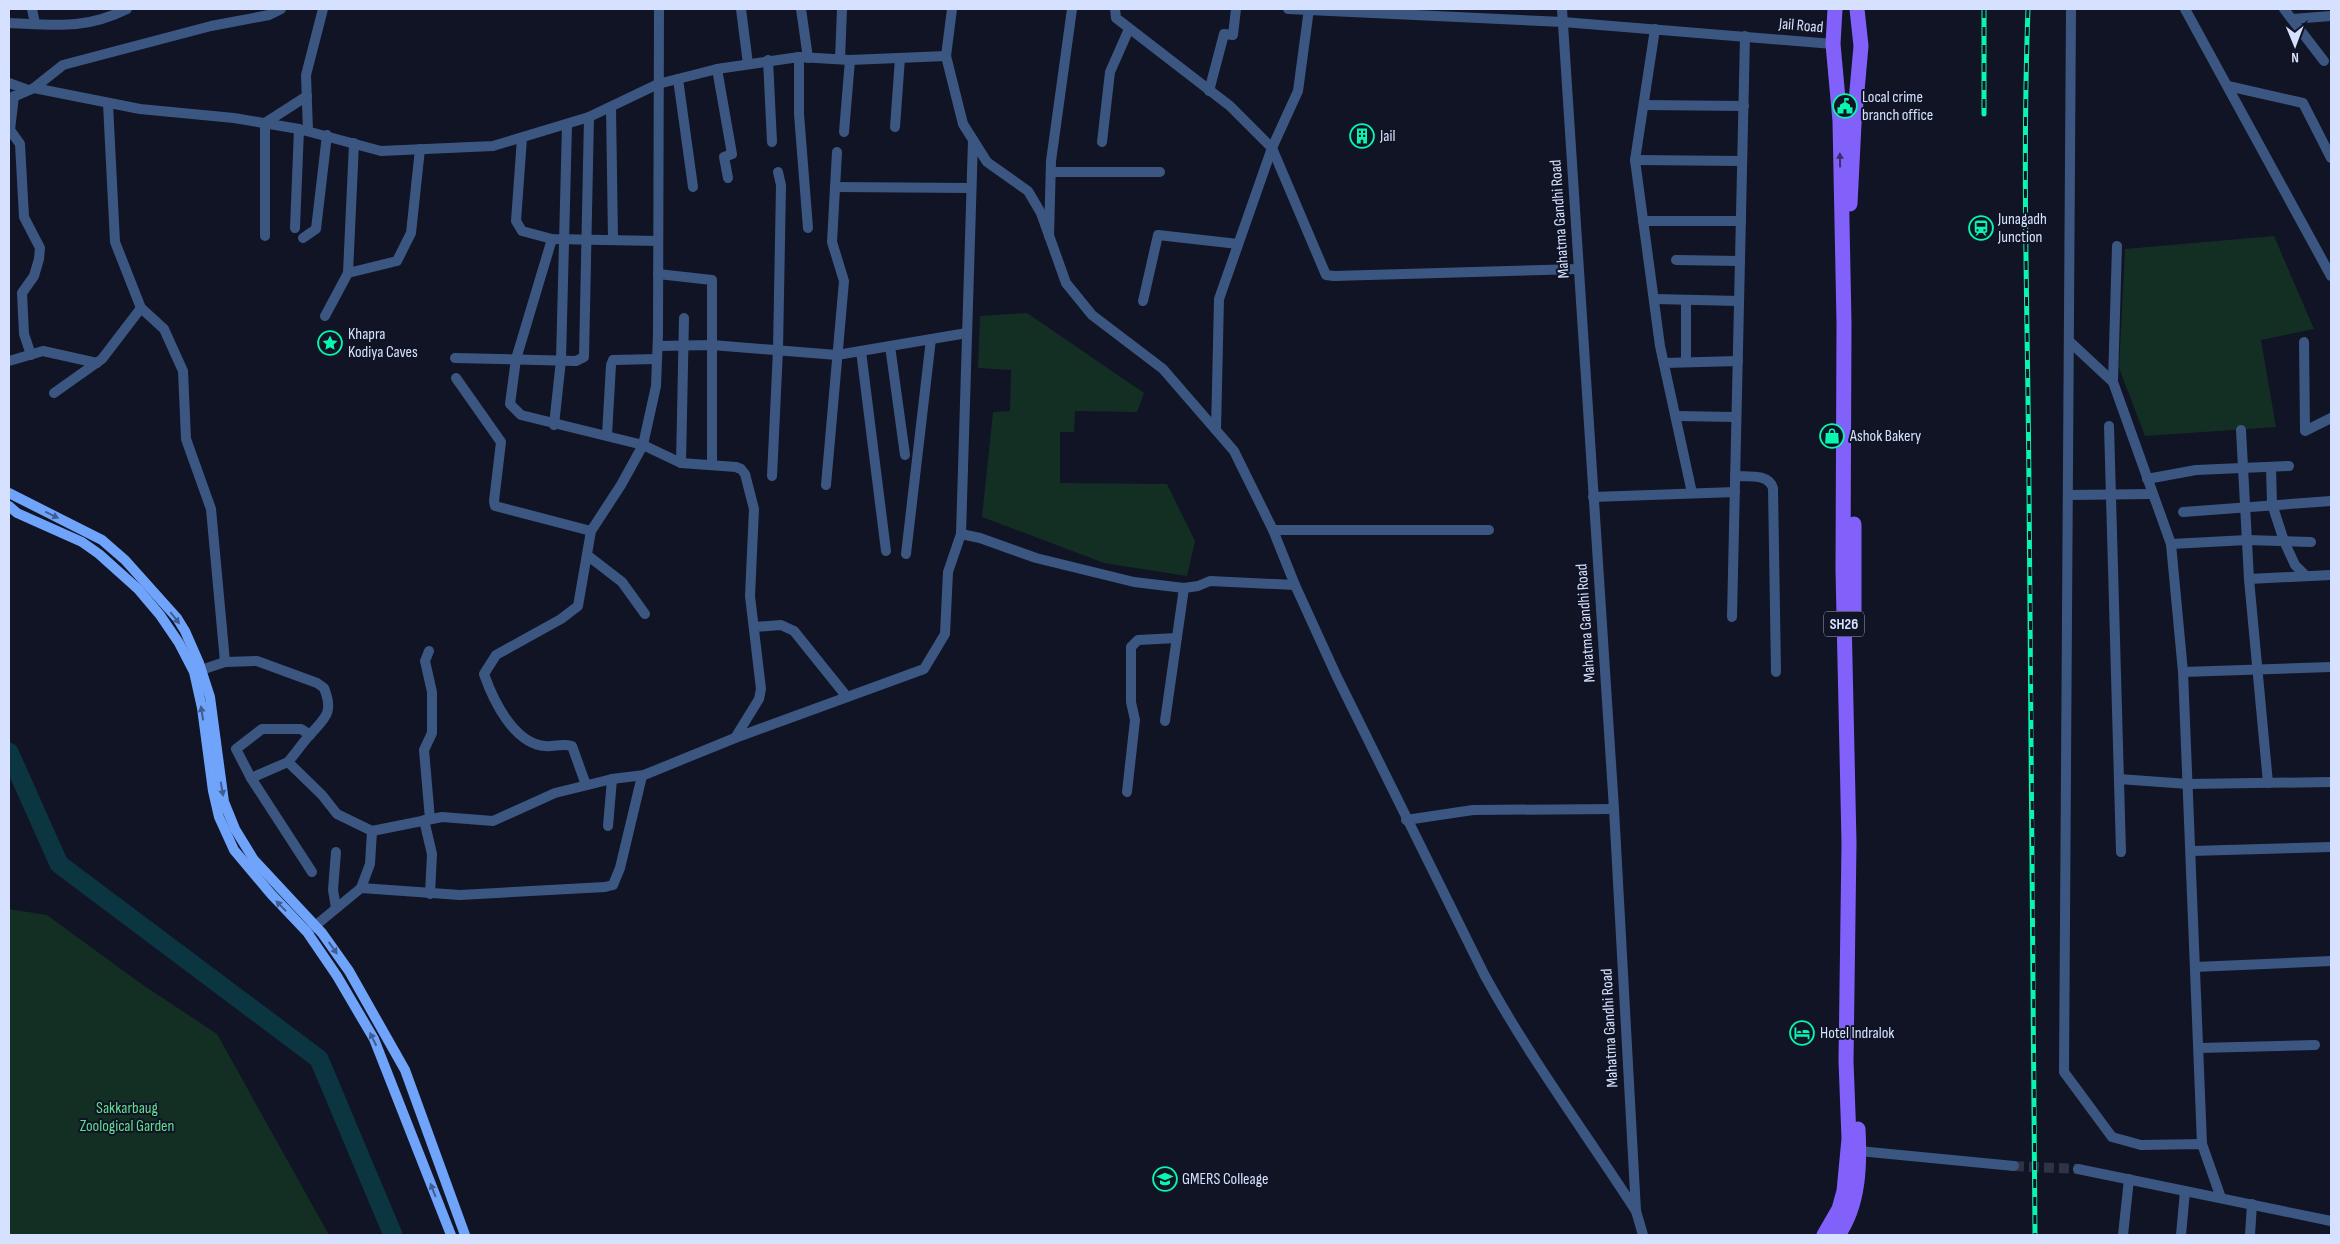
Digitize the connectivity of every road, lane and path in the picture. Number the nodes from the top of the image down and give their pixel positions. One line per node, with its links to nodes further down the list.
1 (32, 9): 26 (street)
2 (127, 9): 26 (street)
3 (280, 9): 45 (street)
4 (323, 9): 47 (street)
5 (659, 9): 43 (street)
6 (741, 9): 37 (street)
7 (801, 9): 32 (street)
8 (842, 9): 35 (street)
9 (952, 9): 31 (street)
10 (1072, 9): 72 (street)
11 (1115, 9): 27 (street)
12 (1236, 9): 46 (street)
13 (1288, 9): 20 (street, Jail Road)
14 (1562, 9): 24 (street, Mahatma Gandhi Road)
15 (1835, 9): 30 (main road, SH26)
16 (1857, 9): 38 (main road, SH26)
17 (2071, 9): 107 (street)
18 (2185, 9): 44 (street)
19 (2284, 9): 23 (street)
20 (1309, 10): 21 (street, Jail Road); 65 (street)
21 (1346, 10): 24 (street, Jail Road)
22 (2331, 16): 23 (street)
23 (2292, 19): 36 (street)
24 (1563, 22): 28 (street, Jail Road); 94 (street, Mahatma Gandhi Road)
25 (9, 23): 26 (street)
26 (35, 24)
27 (1129, 29): 46 (street); 63 (street)
28 (1655, 29): 29 (street, Jail Road); 50 (street)
29 (1745, 36): 30 (street, Jail Road); 51 (street)
30 (1833, 44): 40 (main road, SH26)
31 (946, 56): 33 (street); 61 (street)
32 (804, 57): 34 (street); 35 (street); 81 (street)
33 (900, 58): 35 (street); 56 (street)
34 (768, 60): 37 (street); 62 (street)
35 (845, 60): 58 (street)
36 (2324, 62)
37 (748, 64): 39 (street)
38 (1859, 68): 40 (main road); 220 (main road, SH26)
39 (717, 69): 41 (street); 74 (street)
40 (1834, 69): 232 (main road, SH26, one-way to 40)
41 (678, 79): 43 (street); 76 (street)
42 (9, 83): 45 (street)
43 (658, 84): 52 (street); 89 (street)
44 (2228, 86): 68 (street); 97 (street)
45 (31, 89): 48 (street); 49 (street)
46 (1209, 92): 65 (street)
47 (307, 96): 54 (street); 57 (street)
48 (11, 97): 115 (street)
49 (108, 104): 54 (street); 102 (street)
50 (1644, 105): 51 (street); 69 (street)
51 (1744, 106): 70 (street)
52 (611, 107): 53 (street); 88 (street)
53 (588, 117): 55 (street); 87 (street)
54 (265, 123): 57 (street); 82 (street)
55 (567, 125): 60 (street); 86 (street)
56 (895, 127)
57 (304, 130): 59 (street); 80 (street)
58 (844, 132)
59 (327, 135): 64 (street); 83 (street)
60 (522, 138): 66 (street); 85 (street)
61 (973, 140): 77 (street); 84 (street)
62 (772, 142)
63 (1102, 142)
64 (354, 143): 66 (street); 95 (street)
65 (1272, 148): 90 (street); 94 (street)
66 (420, 149): 95 (street)
67 (838, 152): 75 (street)
68 (2331, 158)
69 (1635, 160): 70 (street); 78 (street)
70 (1742, 161): 79 (street)
71 (778, 172): 113 (street)
72 (1051, 172): 73 (street); 84 (street)
73 (1160, 172)
74 (728, 178)
75 (835, 187): 77 (street); 116 (street)
76 (693, 188)
77 (972, 188): 105 (street)
78 (1643, 221): 79 (street); 98 (street)
79 (1741, 221): 93 (street)
80 (295, 228)
81 (808, 228)
82 (265, 236)
83 (303, 238)
84 (1049, 238): 134 (street)
85 (552, 239): 86 (street); 118 (street)
86 (564, 240): 87 (street); 120 (street)
87 (586, 240): 88 (street); 120 (street)
88 (613, 240): 89 (street)
89 (658, 241): 96 (street)
90 (1238, 244): 101 (street); 134 (street)
91 (2116, 246): 127 (street)
92 (1676, 260): 93 (street)
93 (1740, 261): 100 (street)
94 (1578, 269): 154 (street, Mahatma Gandhi Road)
95 (348, 273): 103 (street)
96 (658, 274): 109 (street); 111 (street)
97 (2331, 276)
98 (1655, 299): 99 (street); 125 (street)
99 (1686, 300): 100 (street); 123 (street)
100 (1739, 300): 122 (street)
101 (1143, 301)
102 (141, 308): 124 (street); 181 (street)
103 (325, 316)
104 (684, 318): 110 (street)
105 (967, 333): 106 (street); 163 (street)
106 (931, 339): 112 (street); 169 (street)
107 (2070, 342): 127 (street); 152 (street)
108 (2304, 342): 131 (street)
109 (658, 346): 110 (street); 119 (street)
110 (683, 346): 111 (street); 139 (street)
111 (712, 346): 113 (street); 140 (street)
112 (890, 346): 114 (street); 138 (street)
113 (778, 350): 116 (street); 144 (street)
114 (861, 351): 116 (street); 168 (street)
115 (31, 355): 121 (street); 124 (street)
116 (837, 355): 147 (street)
117 (455, 358): 118 (street)
118 (516, 359): 120 (street); 132 (street)
119 (657, 359): 136 (street); 137 (street)
120 (561, 360): 132 (street)
121 (9, 361)
122 (1738, 361): 123 (street); 130 (street)
123 (1686, 362): 125 (street)
124 (97, 363): 128 (street)
125 (1664, 363): 129 (street)
126 (456, 378): 162 (street)
127 (2113, 382): 146 (street)
128 (54, 393)
129 (1676, 416): 130 (street); 150 (street)
130 (1736, 417): 145 (street)
131 (2331, 418)
132 (554, 425): 136 (street)
133 (2109, 426): 153 (street)
134 (1216, 430): 160 (street)
135 (2241, 430): 143 (street)
136 (607, 435): 137 (street)
137 (643, 444): 139 (street); 162 (street)
138 (905, 455)
139 (681, 463): 140 (street)
140 (712, 464): 178 (street)
141 (2289, 466): 142 (street)
142 (2271, 467): 143 (street); 156 (street)
143 (2243, 469): 146 (street); 158 (street)
144 (772, 476)
145 (1735, 476): 148 (street); 185 (street)
146 (2147, 479): 151 (street)
147 (826, 485)
148 (1735, 492): 150 (street); 177 (street)
149 (9, 493): 184 (main road, one-way to 184)
150 (1692, 493): 154 (street)
151 (2152, 494): 153 (street); 167 (street)
152 (2069, 495): 153 (street); 219 (street)
153 (2109, 495): 195 (street)
154 (1593, 497): 201 (street, Mahatma Gandhi Road)
155 (2331, 502): 156 (street)
156 (2272, 504): 158 (street); 165 (street)
157 (9, 506): 184 (main road)
158 (2245, 506): 159 (street); 164 (street)
159 (2183, 512)
160 (1273, 530): 161 (street); 174 (street)
161 (1489, 530)
162 (592, 531): 170 (street)
163 (962, 534): 175 (street); 187 (street)
164 (2247, 540): 165 (street); 167 (street); 173 (street)
165 (2284, 541): 166 (street); 172 (street)
166 (2311, 542)
167 (2171, 544): 186 (street)
168 (886, 551)
169 (906, 554)
170 (587, 555): 176 (street); 199 (street)
171 (2331, 575): 172 (street)
172 (2306, 576): 173 (street)
173 (2249, 579): 183 (street)
174 (1295, 585): 175 (street); 203 (street)
175 (1184, 588): 179 (street)
176 (645, 614)
177 (1732, 617)
178 (754, 627): 187 (street); 190 (street)
179 (1177, 638): 188 (street); 200 (street)
180 (429, 651): 202 (street)
181 (225, 662): 184 (street); 189 (street)
182 (2331, 667): 183 (street)
183 (2256, 670): 186 (street); 198 (street)
184 (198, 671): 214 (main road)
185 (1776, 672)
186 (2183, 672): 197 (street)
187 (847, 697): 190 (street)
188 (1165, 721)
189 (310, 735): 191 (street); 193 (street)
190 (736, 738): 192 (street)
191 (288, 762): 193 (street); 205 (street)
192 (642, 776): 194 (street); 212 (street)
193 (251, 778): 210 (street)
194 (612, 779): 199 (street); 204 (street)
195 (2118, 779): 197 (street); 209 (street)
196 (2331, 782): 198 (street)
197 (2188, 784): 198 (street); 207 (street)
198 (2268, 784)
199 (586, 785): 202 (street)
200 (1127, 792)
201 (1614, 809): 203 (street); 227 (street, Mahatma Gandhi Road)
202 (427, 820): 205 (street); 212 (street)
203 (1406, 820): 227 (street)
204 (608, 826)
205 (372, 831): 211 (street)
206 (2331, 847): 207 (street)
207 (2190, 851): 216 (street)
208 (336, 852): 213 (street)
209 (2121, 852)
210 (312, 872)
211 (361, 888): 212 (street); 213 (street)
212 (430, 894)
213 (336, 908): 214 (street)
214 (311, 929): 229 (main road, one-way to 214); 230 (main road, one-way to 230)
215 (2331, 961): 216 (street)
216 (2195, 966): 218 (street)
217 (2315, 1045): 218 (street)
218 (2199, 1048): 219 (street)
219 (2202, 1144): 225 (street)
220 (1859, 1152): 221 (street); 233 (main road, SH26)
221 (2014, 1166)
222 (2078, 1169): 223 (street)
223 (2129, 1179): 224 (street); 234 (street)
224 (2184, 1191): 225 (street); 235 (street)
225 (2221, 1198): 226 (street)
226 (2252, 1204): 228 (street); 236 (street)
227 (1636, 1212): 231 (street, Mahatma Gandhi Road)
228 (2331, 1221)
229 (451, 1235)
230 (465, 1235)
231 (1643, 1235)
232 (1824, 1235)
233 (1838, 1235)
234 (2123, 1235)
235 (2181, 1235)
236 (2250, 1235)

